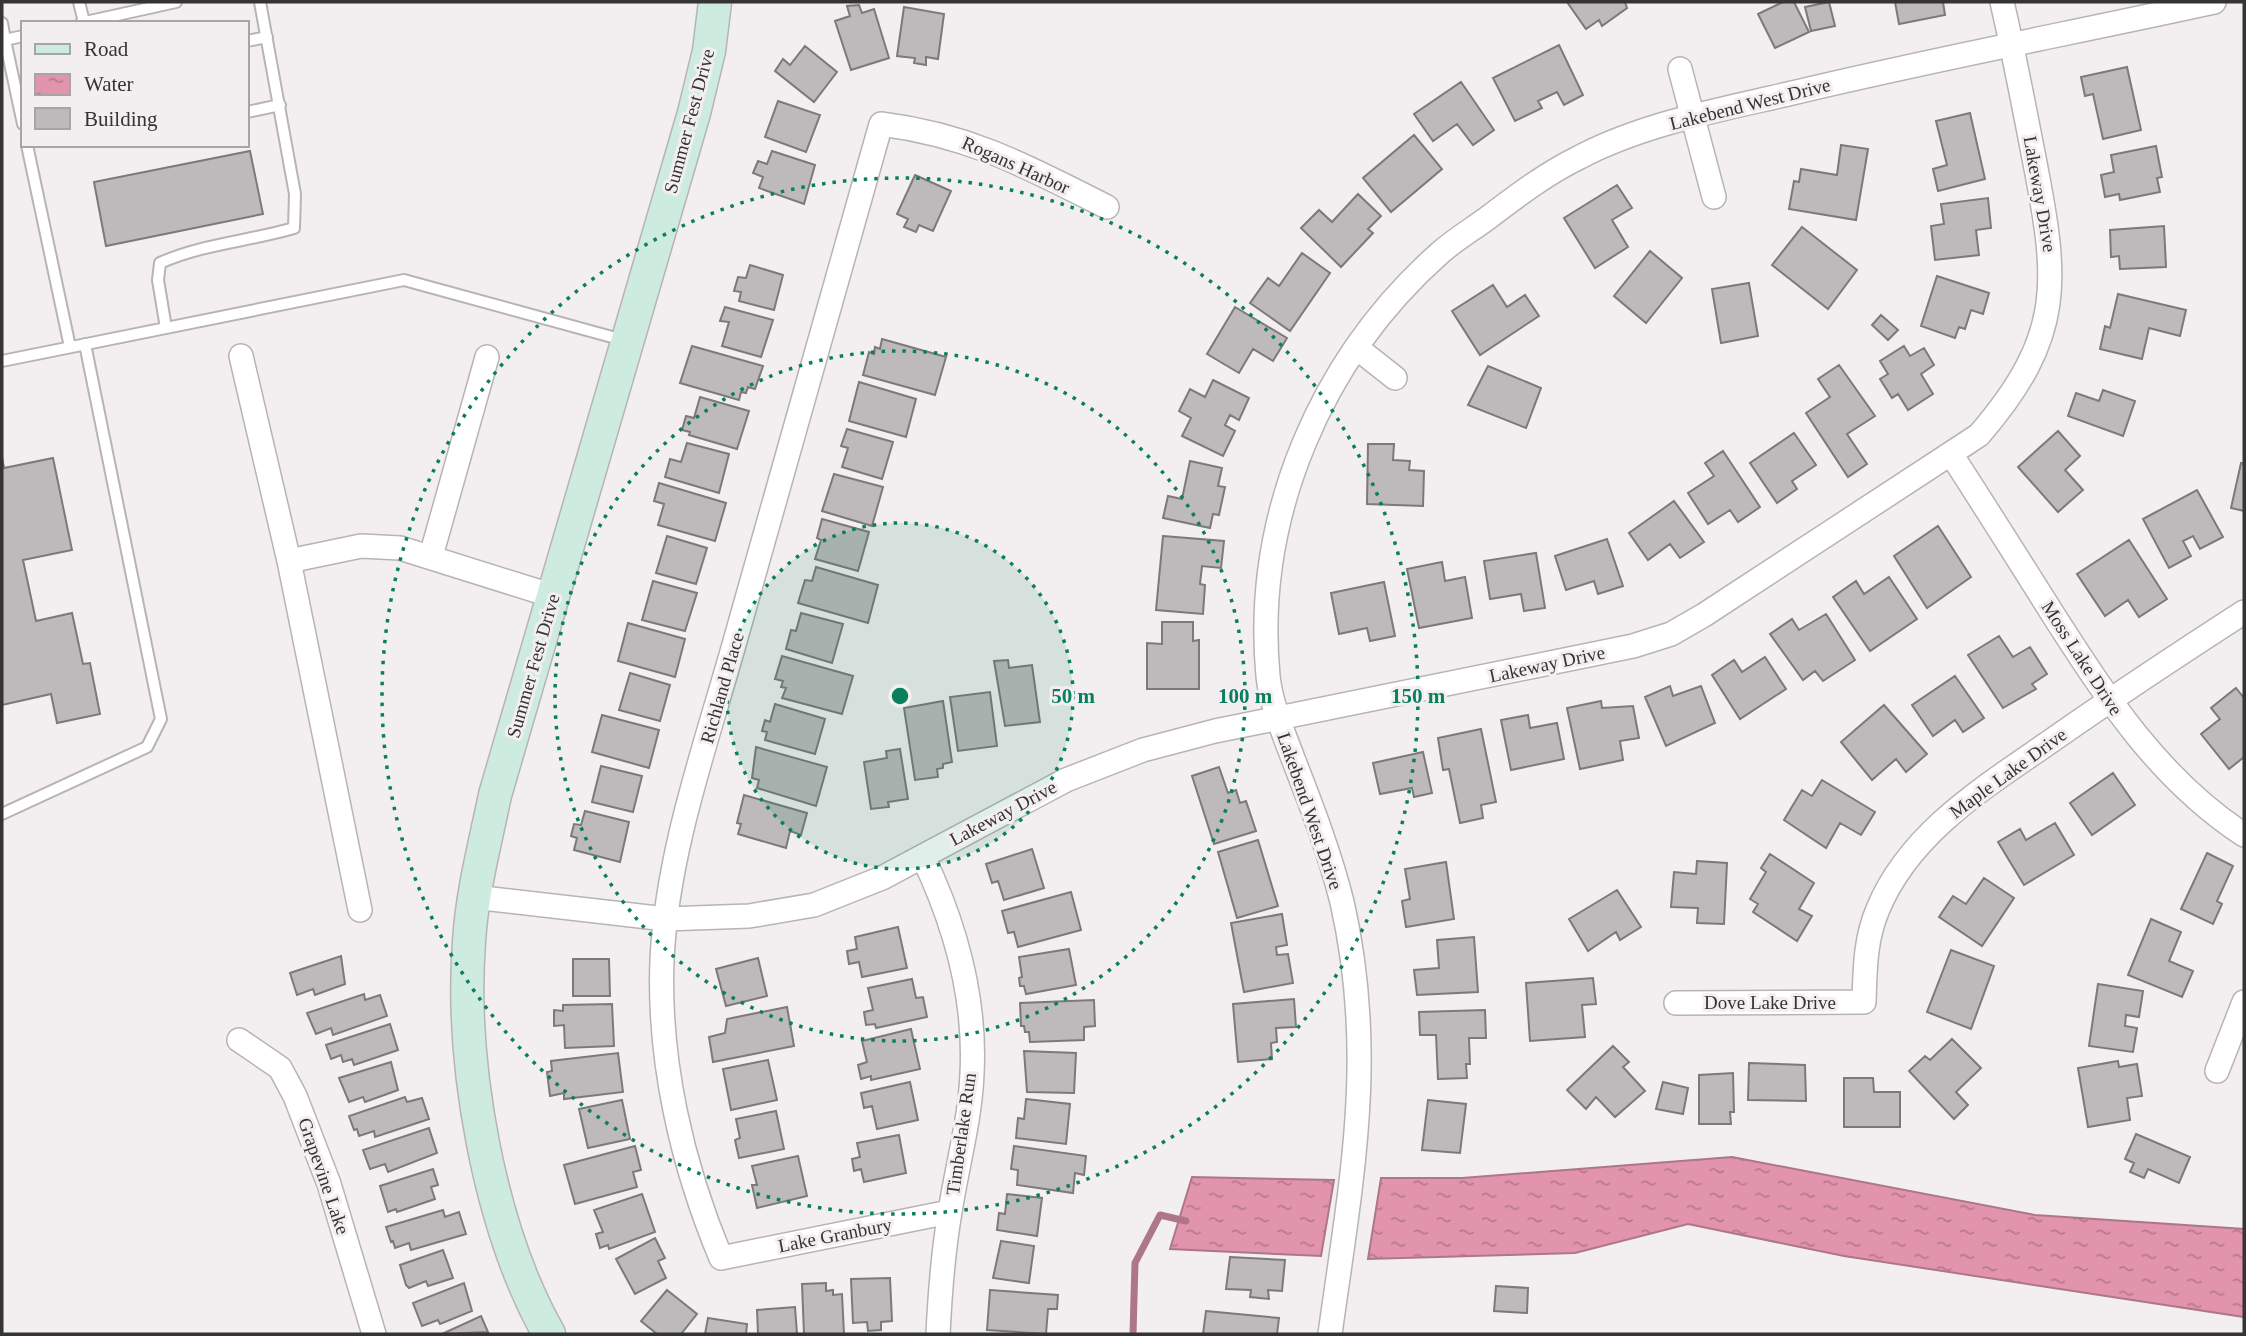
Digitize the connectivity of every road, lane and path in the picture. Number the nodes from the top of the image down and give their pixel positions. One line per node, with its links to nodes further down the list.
1 (79, 2): 7 (lane)
2 (176, 2): 8 (lane)
3 (260, 2): 11 (lane)
4 (715, 2): 25 (street, Summer Fest Drive)
5 (2002, 2): 14 (street, Lakeway Drive)
6 (2214, 2): 14 (street, Lakebend West Drive)
7 (82, 21)
8 (87, 21)
9 (2, 23): 12 (lane)
10 (21, 36): 12 (lane)
11 (267, 37): 13 (lane); 16 (lane)
12 (3, 40): 18 (lane)
13 (248, 41)
14 (2012, 46): 19 (street, Lakebend West Drive); 33 (street, Lakeway Drive)
15 (1680, 69): 19 (street)
16 (279, 105): 17 (lane); 24 (lane)
17 (248, 112)
18 (21, 116)
19 (1694, 116): 22 (street); 28 (street, Lakebend West Drive)
20 (881, 124): 23 (street, Rogans Harbor); 45 (street, Richland Place)
21 (27, 147): 27 (lane)
22 (1714, 197)
23 (1107, 207)
24 (166, 328): 25 (lane); 26 (lane)
25 (627, 342): 36 (street, Summer Fest Drive)
26 (85, 344): 27 (lane); 40 (lane)
27 (70, 347): 31 (lane)
28 (1357, 348): 32 (street); 39 (street, Lakebend West Drive)
29 (241, 356): 35 (street)
30 (487, 357): 34 (street)
31 (2, 361)
32 (1395, 378)
33 (1951, 454): 38 (street, Moss Lake Drive); 39 (street, Lakeway Drive)
34 (431, 556): 35 (street); 36 (street)
35 (289, 561): 44 (street)
36 (553, 596): 43 (street, Summer Fest Drive)
37 (2244, 612): 38 (street, Maple Lake Drive)
38 (2108, 701): 41 (street, Moss Lake Drive); 46 (street, Maple Lake Drive)
39 (1278, 719): 42 (street, Lakeway Drive); 56 (street, Lakebend West Drive)
40 (2, 814)
41 (2244, 835)
42 (923, 857): 45 (street, Lakeway Drive); 51 (street, Timberlake Run)
43 (474, 897): 45 (street, Lakeway Drive); 54 (street, Summer Fest Drive)
44 (360, 910)
45 (666, 919): 52 (street, Richland Place)
46 (1864, 1002): 48 (street, Dove Lake Drive)
47 (2244, 1002): 50 (street)
48 (1676, 1003)
49 (239, 1040): 53 (street, Grapevine Lake)
50 (2217, 1071)
51 (950, 1212): 52 (street, Lake Granbury); 55 (street, Timberlake Run)
52 (721, 1258)
53 (374, 1334)
54 (549, 1334)
55 (938, 1334)
56 (1330, 1334)

